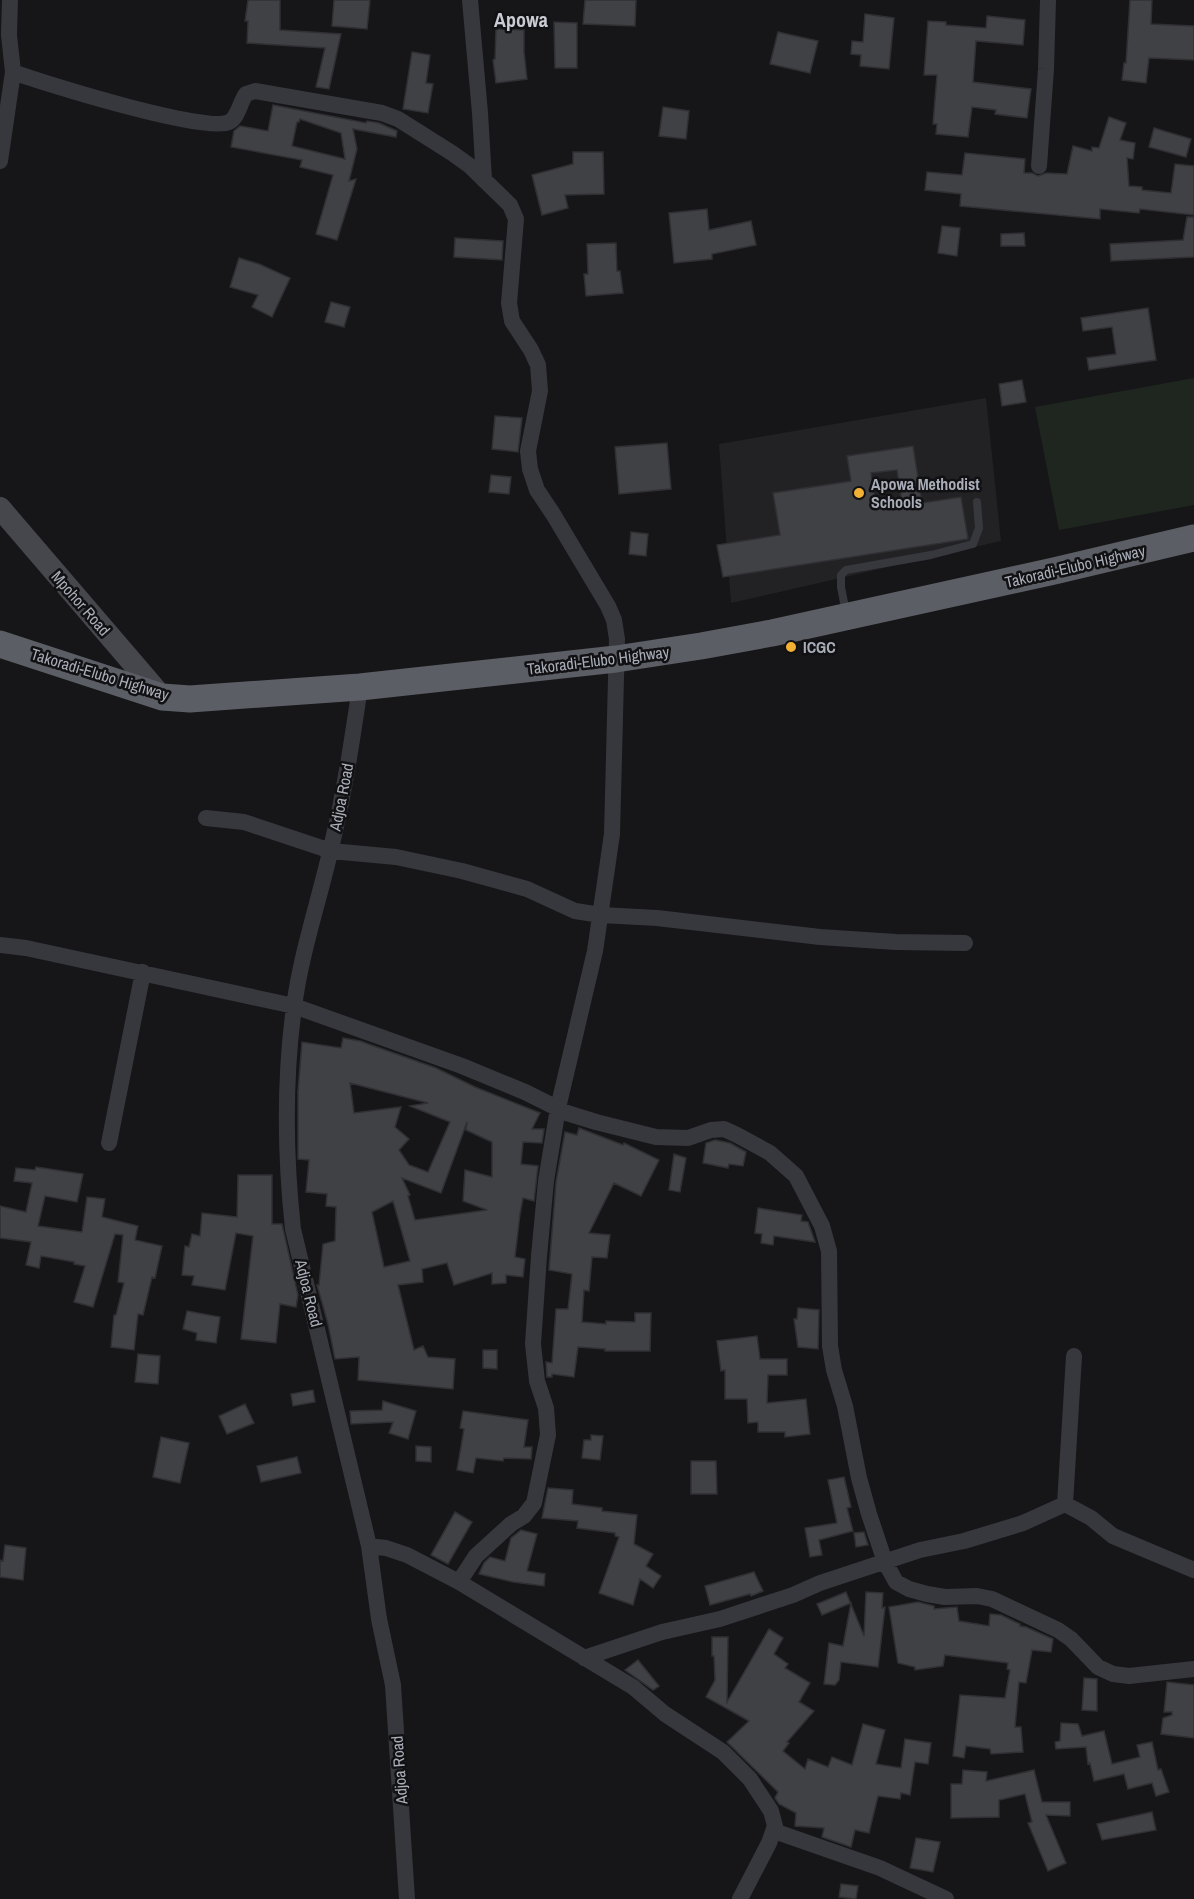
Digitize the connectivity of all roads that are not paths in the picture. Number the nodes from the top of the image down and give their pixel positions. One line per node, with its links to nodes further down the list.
1 (10, 0): 4 (street)
2 (470, 0): 7 (street)
3 (1048, 0): 6 (street)
4 (13, 72): 5 (street); 7 (street)
5 (0, 161)
6 (1039, 166)
7 (484, 180): 13 (street)
8 (977, 502): 11 (lane)
9 (0, 508): 15 (main road, Mpohor Road)
10 (1194, 538): 11 (highway, Takoradi-Elubo Highway)
11 (846, 617): 13 (highway, Takoradi-Elubo Highway)
12 (0, 644): 15 (highway, Takoradi-Elubo Highway)
13 (616, 659): 14 (highway, Takoradi-Elubo Highway); 18 (street)
14 (360, 687): 15 (highway, Takoradi-Elubo Highway); 17 (street, Adjoa Road)
15 (162, 697)
16 (206, 818): 17 (street)
17 (331, 851): 18 (street); 22 (street, Adjoa Road)
18 (601, 915): 19 (street); 23 (street)
19 (965, 943)
20 (0, 945): 21 (street)
21 (143, 972): 22 (street); 24 (street)
22 (294, 1006): 23 (street); 27 (street, Adjoa Road)
23 (558, 1107): 28 (street); 30 (street)
24 (110, 1143)
25 (1074, 1356): 26 (street)
26 (1065, 1504): 28 (street); 29 (street)
27 (369, 1546): 30 (street); 34 (street, Adjoa Road)
28 (885, 1562): 31 (street); 32 (street)
29 (1194, 1570)
30 (459, 1582): 31 (street)
31 (584, 1658): 33 (street)
32 (1194, 1670)
33 (774, 1831): 35 (street); 36 (street)
34 (407, 1899)
35 (740, 1899)
36 (946, 1899)

